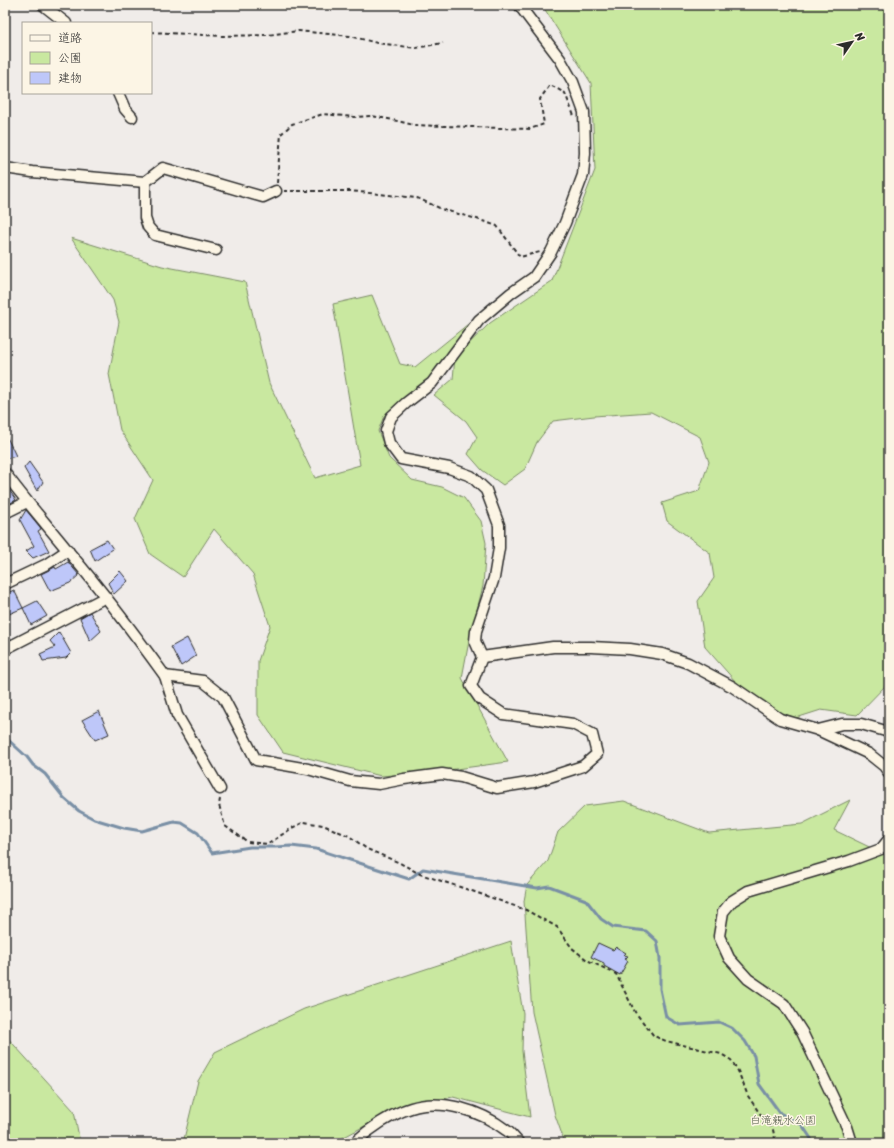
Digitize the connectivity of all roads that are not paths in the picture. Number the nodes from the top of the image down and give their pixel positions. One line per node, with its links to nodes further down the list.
1 (43, 5): 3 (street)
2 (519, 5): 17 (street)
3 (65, 22)
4 (118, 94): 5 (street)
5 (132, 117)
6 (5, 168): 7 (street)
7 (146, 182): 8 (street); 9 (street)
8 (276, 191)
9 (216, 250)
10 (5, 473): 11 (street)
11 (27, 502): 12 (street); 13 (street)
12 (5, 514)
13 (68, 550): 14 (street); 15 (street)
14 (5, 584)
15 (106, 597): 16 (street); 18 (street)
16 (5, 649)
17 (482, 657): 18 (street); 19 (street)
18 (165, 676): 22 (street)
19 (818, 730): 20 (street); 21 (street)
20 (889, 732)
21 (889, 773)
22 (220, 788)
23 (889, 839): 26 (street)
24 (354, 1143): 25 (street)
25 (519, 1143)
26 (852, 1143)

